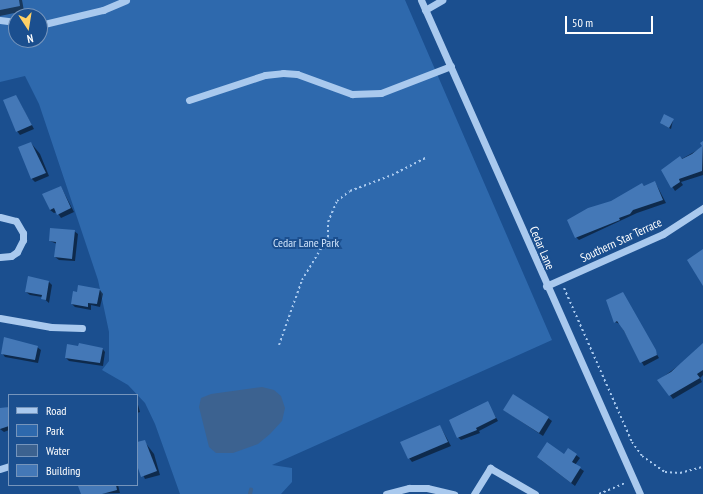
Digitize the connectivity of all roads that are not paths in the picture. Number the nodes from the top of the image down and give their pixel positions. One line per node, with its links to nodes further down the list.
1 (126, 0): 5 (street)
2 (421, 0): 4 (street, Cedar Lane)
3 (442, 0): 4 (street)
4 (425, 10): 6 (street, Cedar Lane)
5 (48, 23)
6 (452, 66): 7 (street); 11 (street, Cedar Lane)
7 (189, 100)
8 (703, 208): 11 (street, Southern Star Terrace)
9 (0, 217): 10 (street)
10 (0, 257)
11 (546, 286): 18 (street, Cedar Lane)
12 (0, 318): 13 (street)
13 (82, 328)
14 (386, 494): 15 (street)
15 (454, 494)
16 (474, 494): 17 (street)
17 (534, 494)
18 (640, 494)

